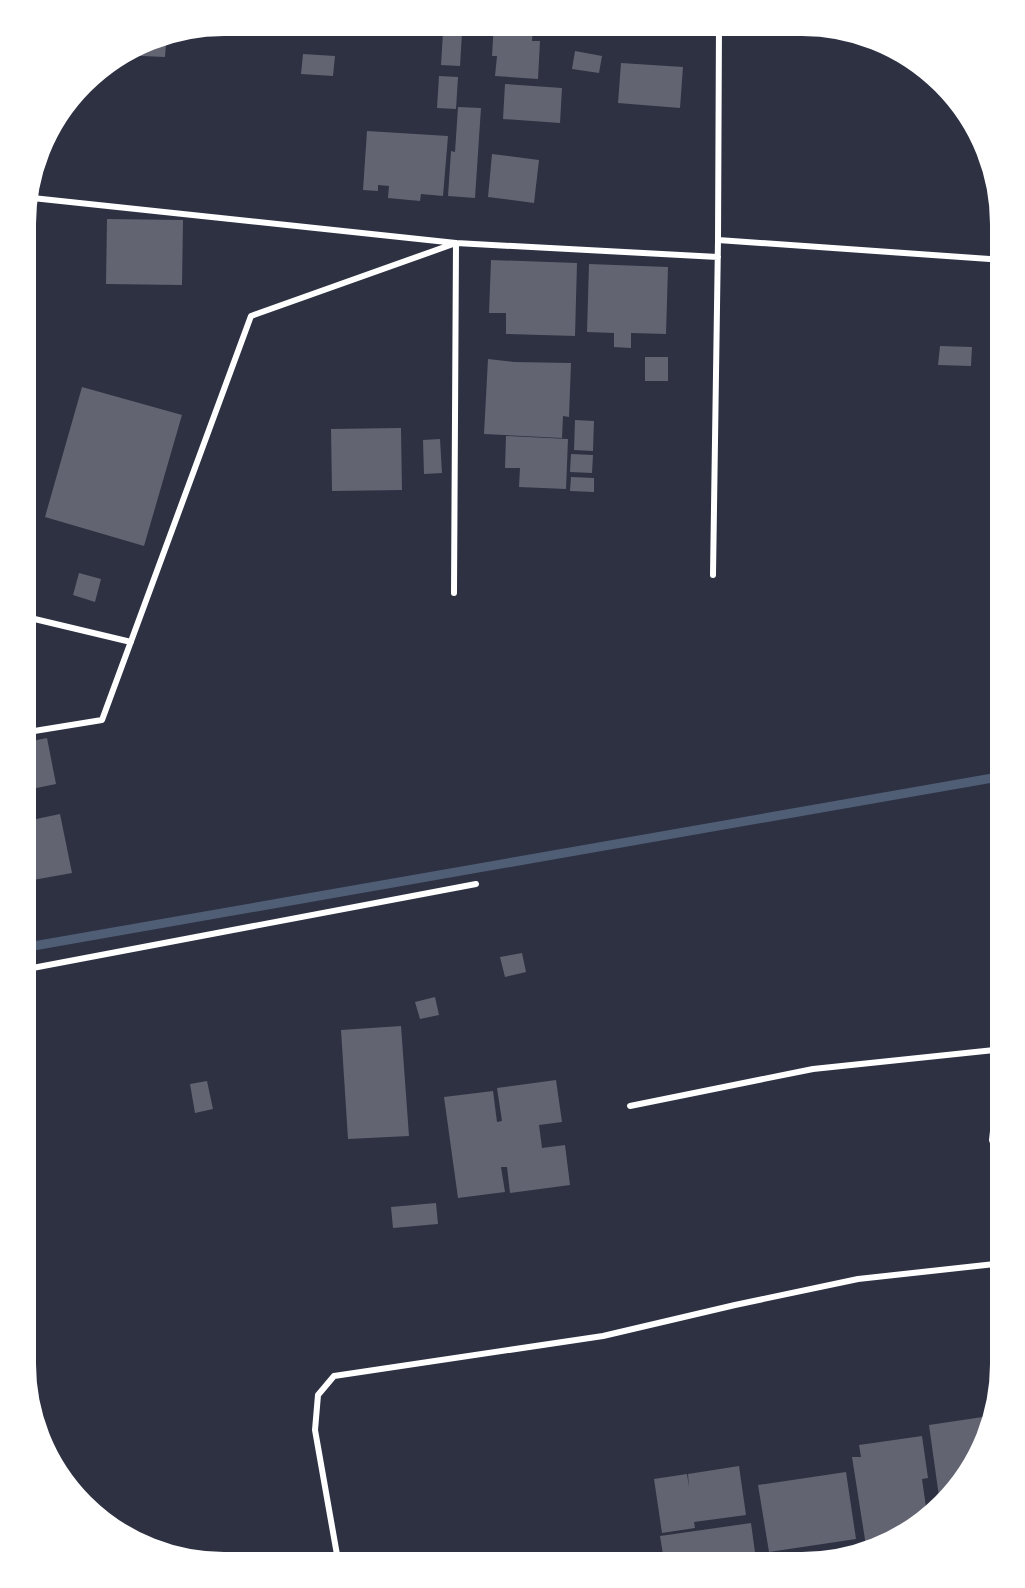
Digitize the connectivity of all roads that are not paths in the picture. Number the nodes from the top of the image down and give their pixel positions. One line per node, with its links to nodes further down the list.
1 (719, 32): 3 (street)
2 (33, 198): 4 (street)
3 (718, 240): 5 (street); 6 (street)
4 (456, 243): 5 (street); 8 (street); 10 (street)
5 (718, 256): 7 (street)
6 (994, 259)
7 (713, 575)
8 (454, 593)
9 (32, 618): 10 (street)
10 (131, 642): 11 (street)
11 (32, 732)
12 (476, 884): 13 (street)
13 (32, 968)
14 (993, 1050): 15 (street)
15 (630, 1106)
16 (993, 1264): 17 (street)
17 (337, 1556)

